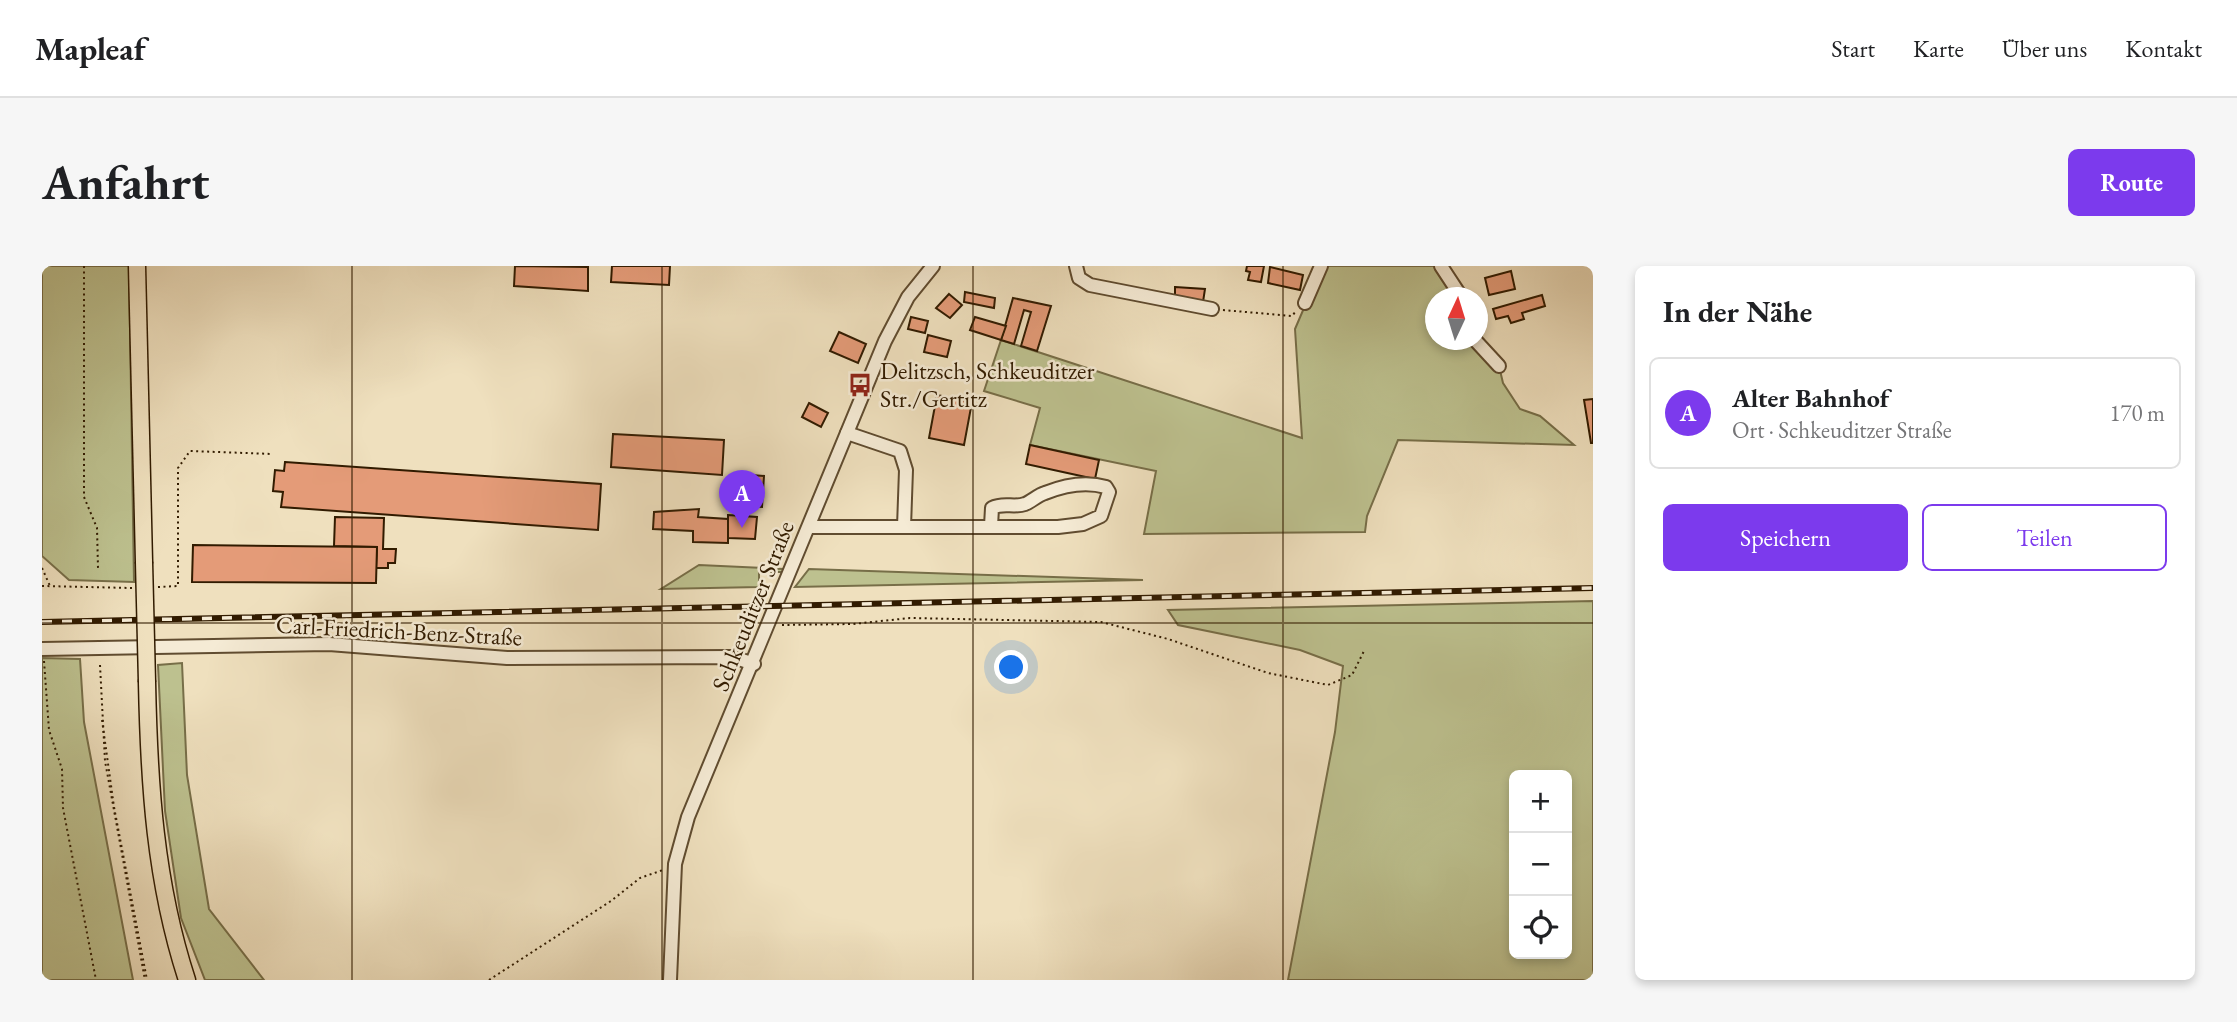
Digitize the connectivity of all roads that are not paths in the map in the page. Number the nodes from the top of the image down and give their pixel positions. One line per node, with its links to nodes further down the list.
1 (137, 266): 17 (main road, bridge)
2 (933, 266): 11 (street, Schkeuditzer Straße)
3 (1076, 266): 8 (street)
4 (1321, 266): 7 (street)
5 (1441, 266): 6 (street)
6 (1455, 287)
7 (1305, 303)
8 (1212, 309)
9 (1484, 350): 10 (street)
10 (1499, 366)
11 (847, 433): 13 (street, Schkeuditzer Straße); 14 (street)
12 (991, 526): 12 (street); 14 (street)
13 (809, 527): 14 (street); 16 (street, Schkeuditzer Straße)
14 (904, 527)
15 (42, 649): 16 (street, Carl-Friedrich-Benz-Straße)
16 (754, 664): 18 (street, Schkeuditzer Straße)
17 (187, 980)
18 (670, 980)

